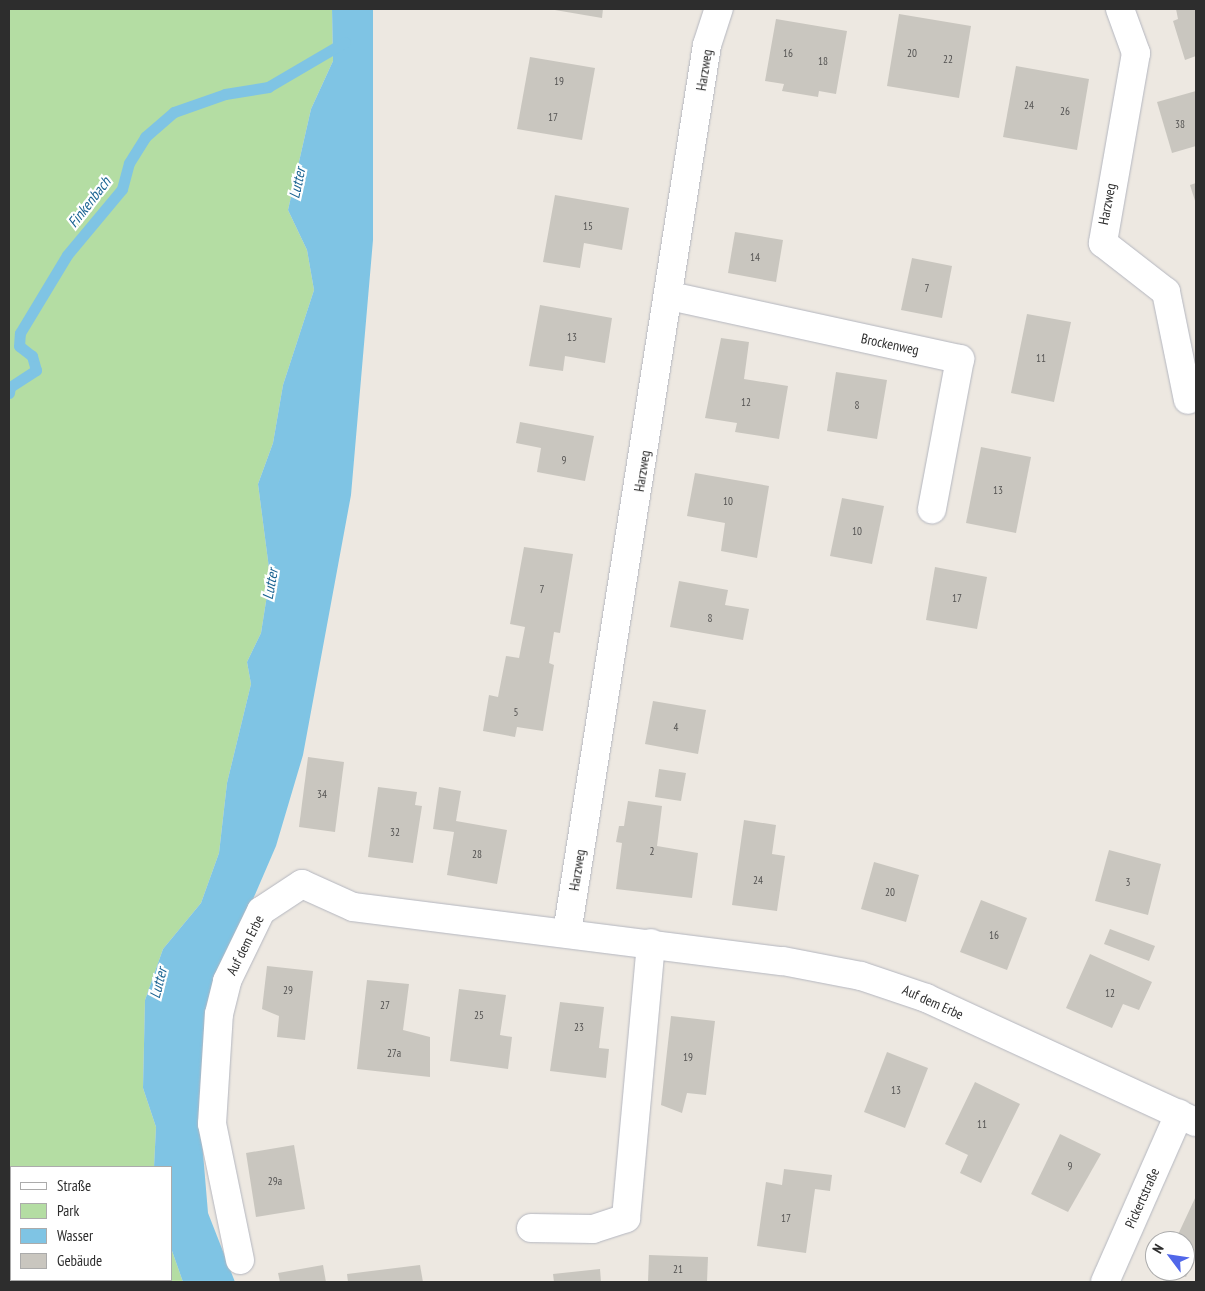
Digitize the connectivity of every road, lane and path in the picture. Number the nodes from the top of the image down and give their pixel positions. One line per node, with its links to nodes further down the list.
1 (718, 9): 3 (street, Harzweg)
2 (1120, 9): 4 (street, Harzweg)
3 (670, 296): 5 (street, Brockenweg); 6 (street, Harzweg)
4 (1188, 400)
5 (932, 510)
6 (567, 933): 7 (street, Auf dem Erbe); 10 (street, Auf dem Erbe)
7 (651, 943): 8 (street, Auf dem Erbe); 9 (street)
8 (1188, 1118): 11 (street, Pickertstraße)
9 (531, 1228)
10 (240, 1260)
11 (1105, 1282)

